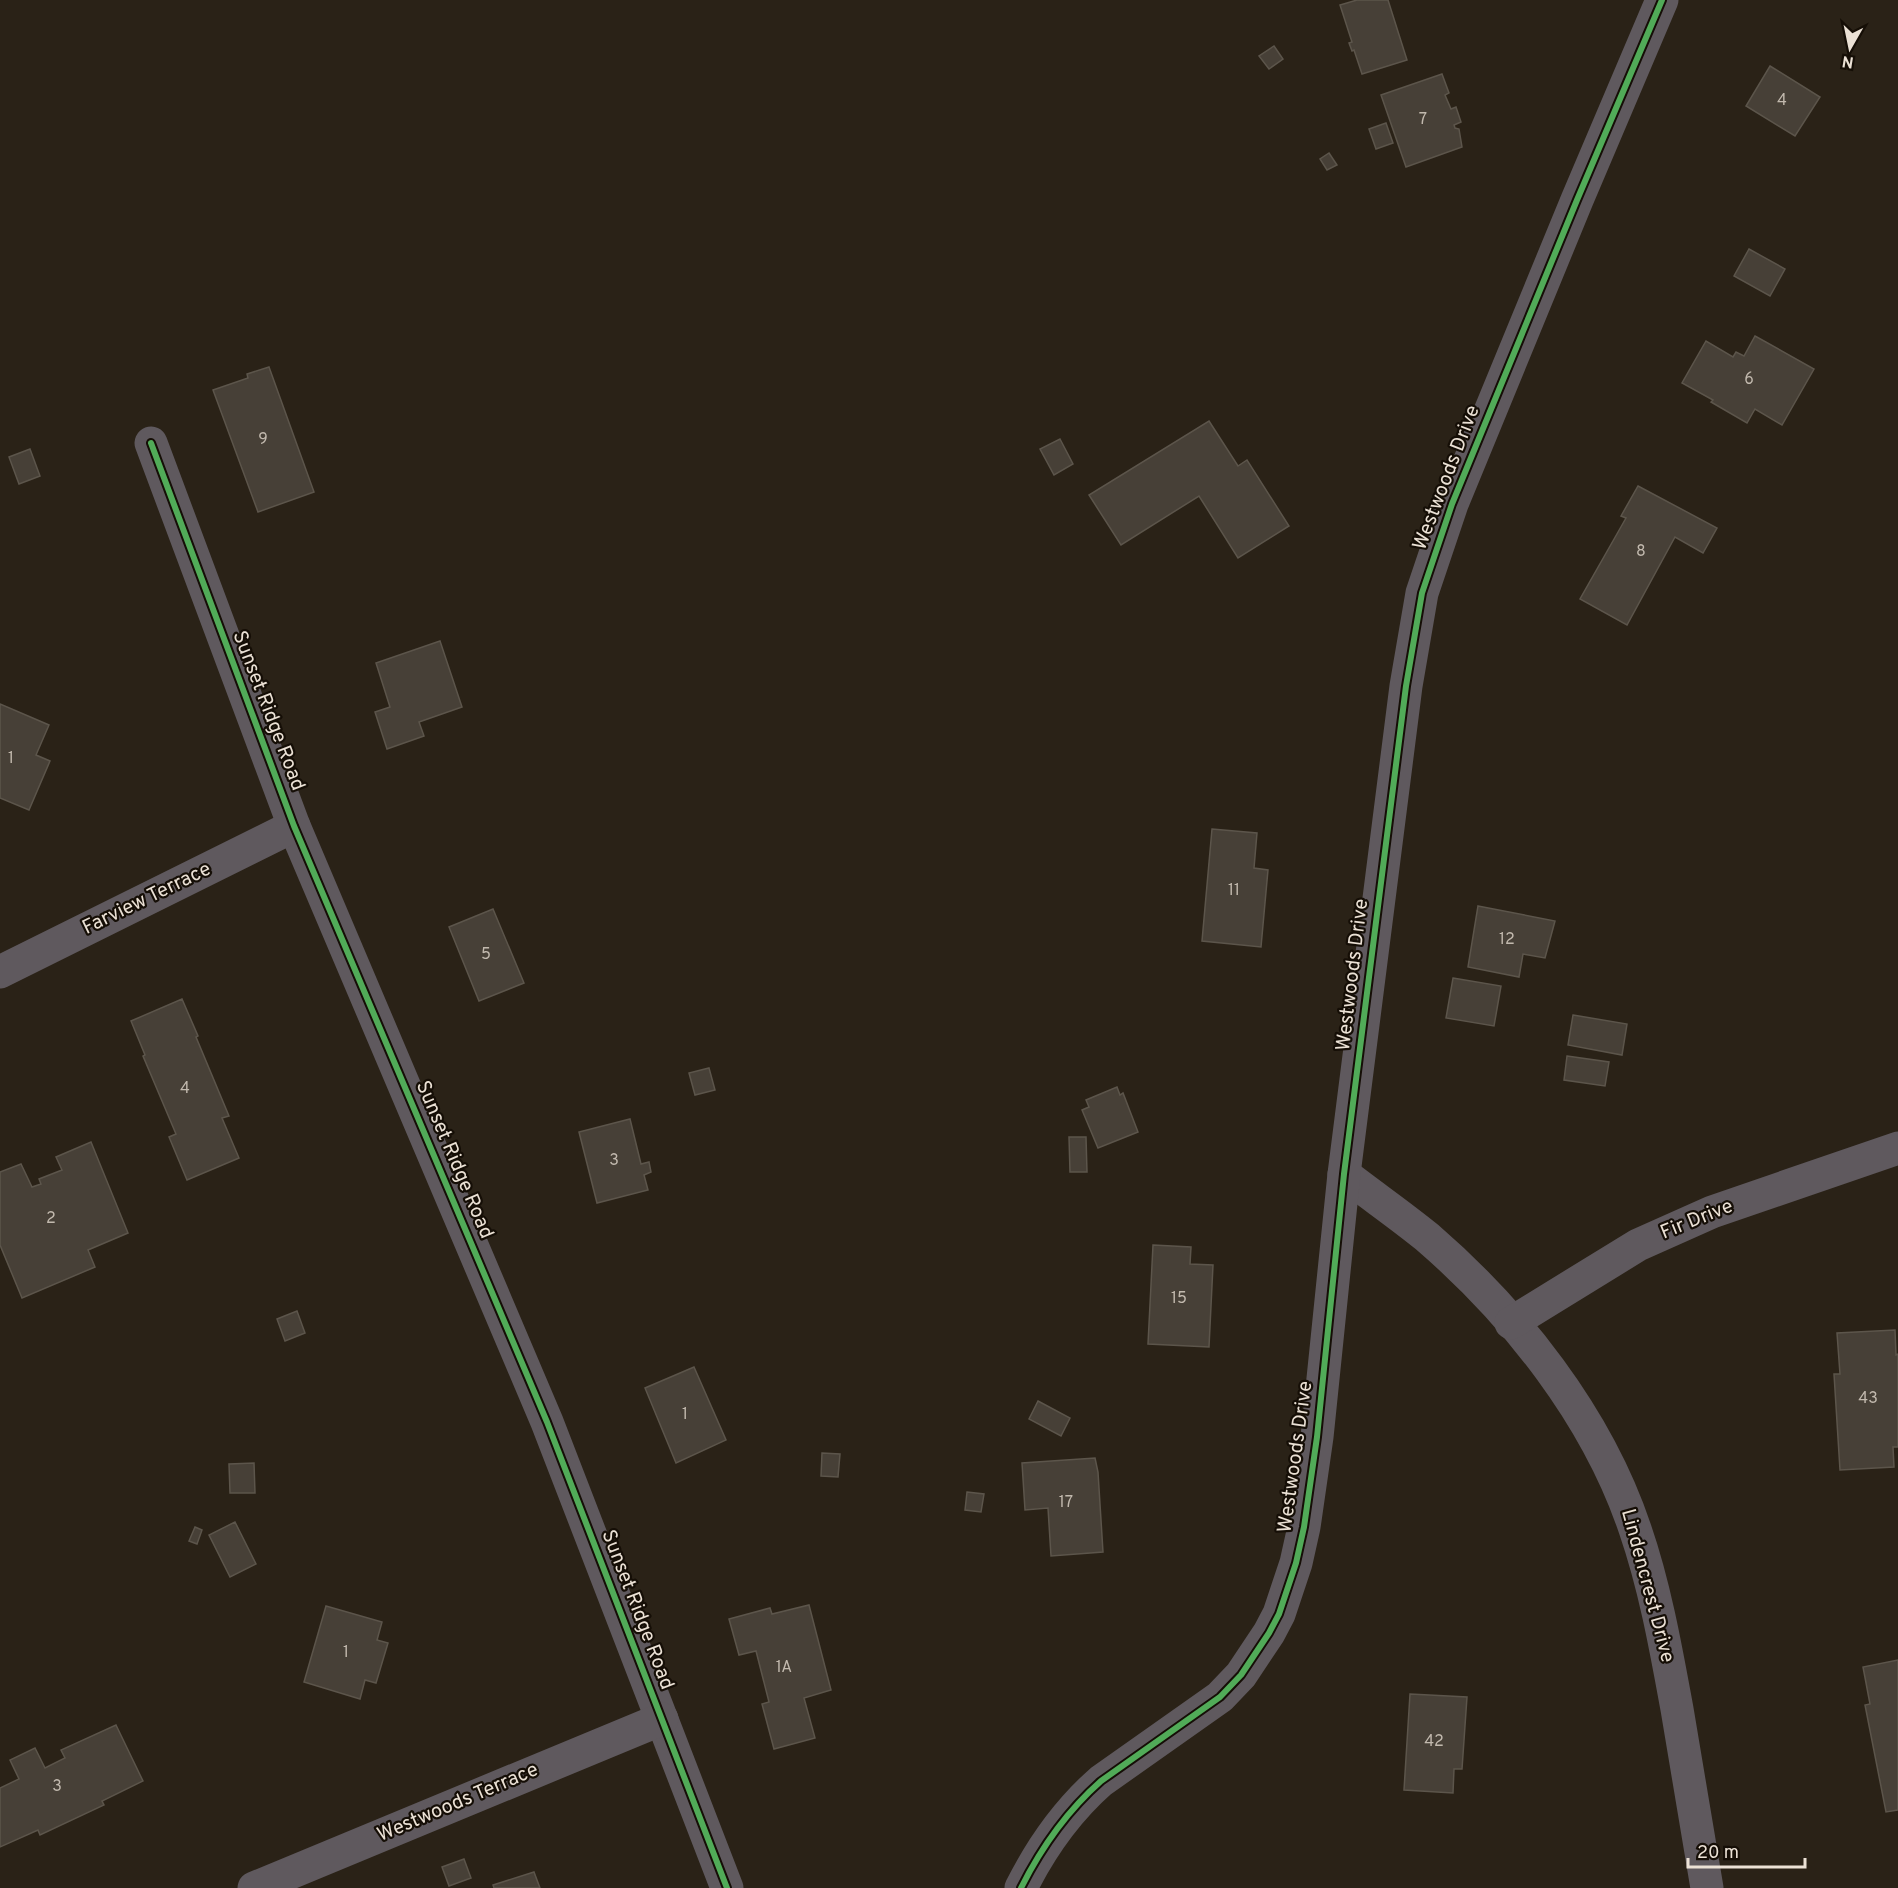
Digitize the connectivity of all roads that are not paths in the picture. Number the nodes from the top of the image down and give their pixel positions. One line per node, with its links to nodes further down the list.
1 (1662, 0): 6 (street, Westwoods Drive)
2 (151, 443): 3 (street, Sunset Ridge Road)
3 (294, 826): 4 (street, Farview Terrace); 8 (street, Sunset Ridge Road)
4 (0, 972)
5 (1898, 1148): 7 (street, Fir Drive)
6 (1344, 1174): 7 (street, Lindencrest Drive); 11 (street, Westwoods Drive)
7 (1511, 1323): 12 (street, Lindencrest Drive)
8 (662, 1719): 9 (street, Westwoods Terrace); 10 (street, Sunset Ridge Road)
9 (254, 1888)
10 (727, 1888)
11 (1021, 1888)
12 (1707, 1888)

